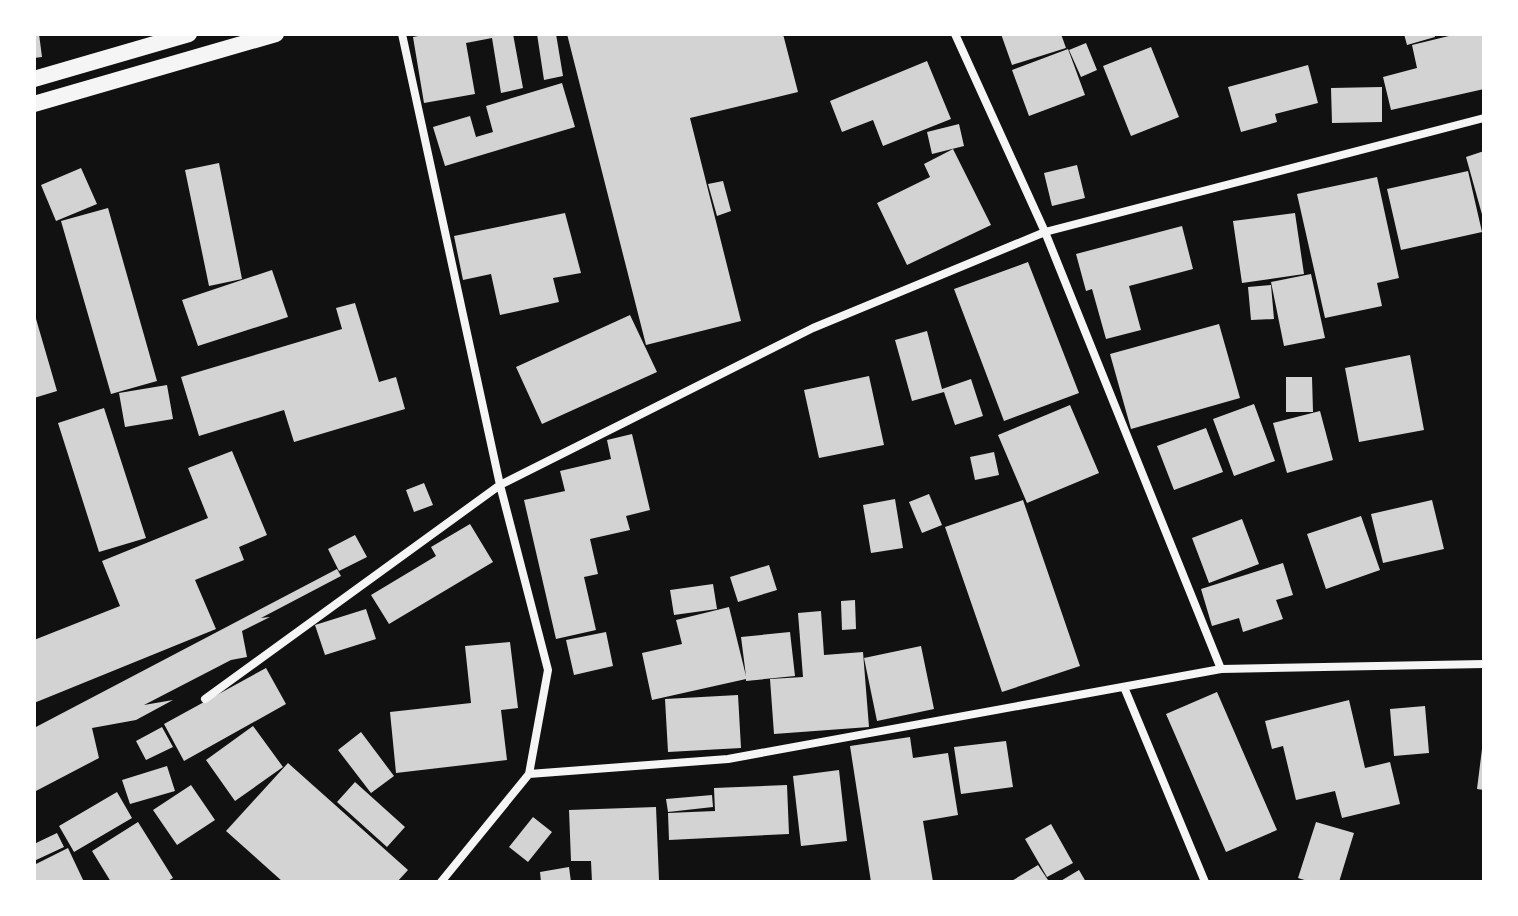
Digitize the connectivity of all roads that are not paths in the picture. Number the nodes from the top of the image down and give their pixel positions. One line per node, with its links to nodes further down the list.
1 (189, 34): 5 (main road)
2 (276, 34): 6 (main road)
3 (402, 34): 9 (street)
4 (955, 34): 8 (street)
5 (34, 79)
6 (34, 104)
7 (1484, 118): 8 (street)
8 (1045, 232): 9 (street); 11 (street)
9 (500, 485): 13 (street); 14 (street)
10 (1484, 664): 11 (street)
11 (1221, 669): 12 (street)
12 (1124, 687): 14 (street); 16 (street)
13 (205, 699)
14 (529, 774): 15 (street)
15 (441, 882)
16 (1205, 882)

